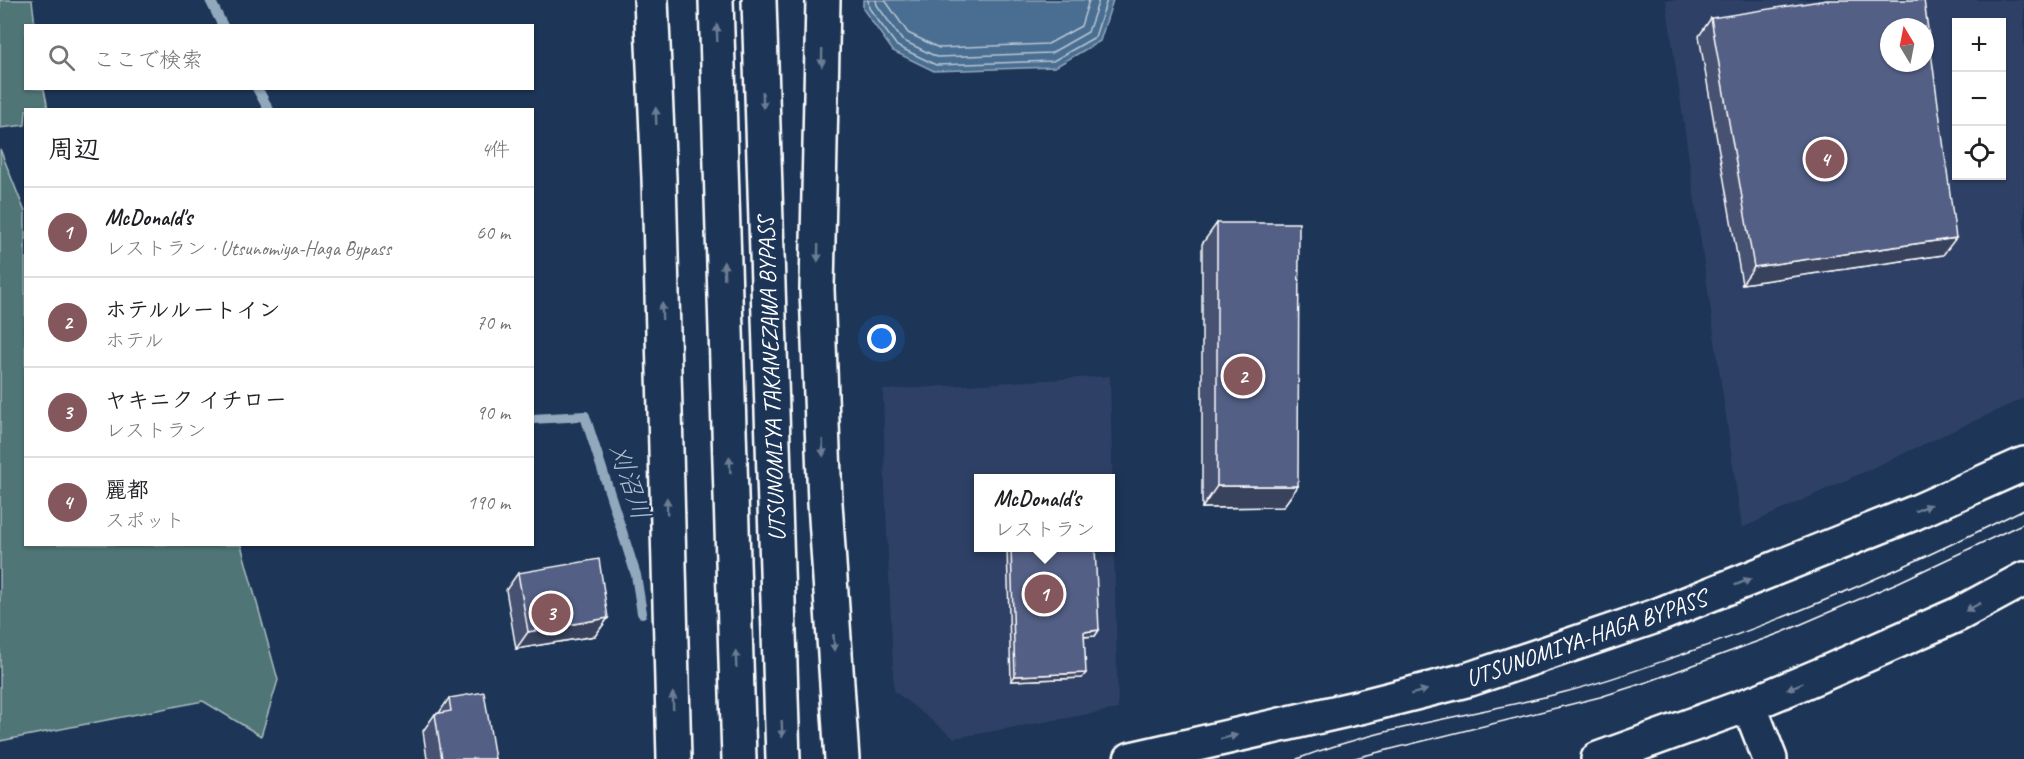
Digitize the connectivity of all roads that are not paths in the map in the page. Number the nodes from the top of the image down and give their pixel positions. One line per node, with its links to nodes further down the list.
1 (651, 0): 8 (main road, one-way to 1)
2 (716, 0): 9 (main road, UTSUNOMIYA TAKANEZAWA BYPASS, one-way to 2)
3 (759, 0): 10 (main road, UTSUNOMIYA TAKANEZAWA BYPASS, one-way to 10)
4 (823, 0): 11 (main road, one-way to 11)
5 (2024, 464): 12 (main road, UTSUNOMIYA-HAGA BYPASS, one-way to 5)
6 (2024, 579): 7 (main road, one-way to 7)
7 (1749, 705): 13 (main road); 14 (main road)
8 (674, 759)
9 (739, 759)
10 (783, 759)
11 (842, 759)
12 (1131, 759)
13 (1598, 759)
14 (1770, 759)

